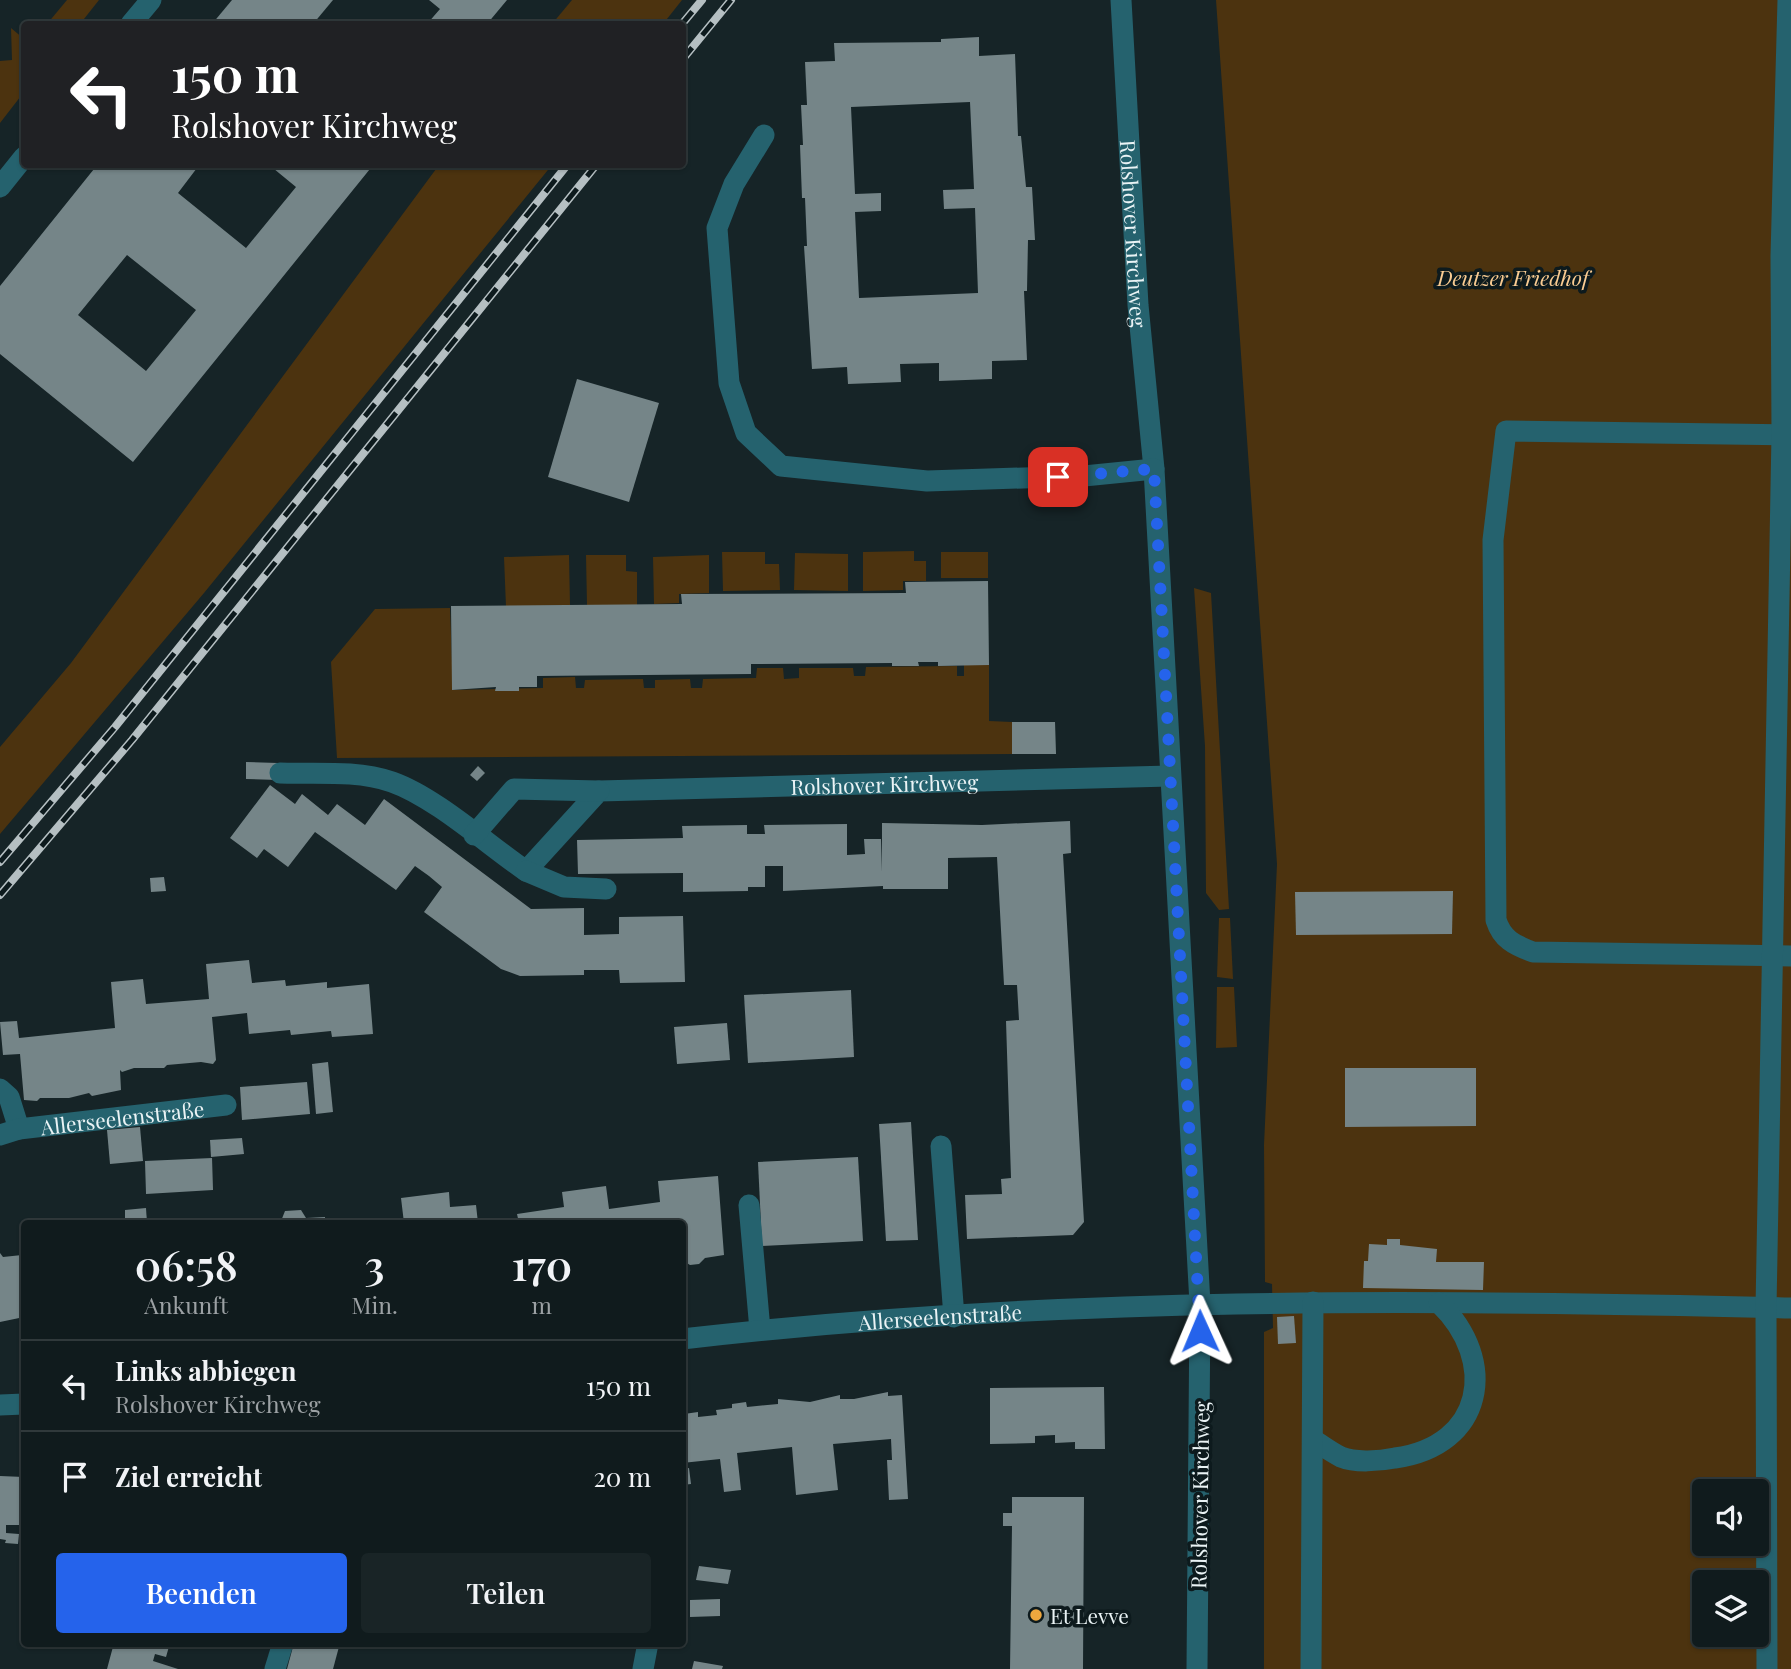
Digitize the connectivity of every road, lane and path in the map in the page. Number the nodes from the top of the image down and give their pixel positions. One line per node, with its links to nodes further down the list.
1 (151, 0): 4 (street)
2 (1121, 0): 9 (street, Rolshover Kirchweg)
3 (1788, 0): 8 (street)
4 (134, 21)
5 (764, 135): 9 (street)
6 (21, 161): 7 (street)
7 (0, 187)
8 (1786, 434): 16 (street); 16 (street)
9 (1154, 469): 11 (street, Rolshover Kirchweg)
10 (280, 774): 13 (street)
11 (1170, 776): 12 (street, Rolshover Kirchweg); 24 (street, Rolshover Kirchweg)
12 (599, 791): 13 (street, Rolshover Kirchweg); 14 (street)
13 (474, 835): 14 (street)
14 (526, 872): 15 (street)
15 (606, 889)
16 (1782, 956): 25 (street)
17 (0, 1089): 19 (street, Allerseelenstraße)
18 (226, 1105): 19 (street, Allerseelenstraße)
19 (9, 1132)
20 (941, 1146): 27 (street)
21 (749, 1205): 28 (street)
22 (1312, 1302): 23 (street); 24 (street, Allerseelenstraße); 32 (street)
23 (1439, 1303): 25 (street); 32 (street)
24 (1200, 1304): 27 (street, Allerseelenstraße); 37 (street, Rolshover Kirchweg)
25 (1766, 1308): 26 (street); 39 (street)
26 (1791, 1308)
27 (954, 1317): 28 (street, Allerseelenstraße)
28 (760, 1330): 29 (street, Allerseelenstraße)
29 (686, 1339)
30 (21, 1404): 31 (street)
31 (0, 1405)
32 (1313, 1440): 38 (street)
33 (282, 1647): 35 (street)
34 (647, 1647): 36 (street)
35 (275, 1669)
36 (643, 1669)
37 (1197, 1669)
38 (1311, 1669)
39 (1767, 1669)

